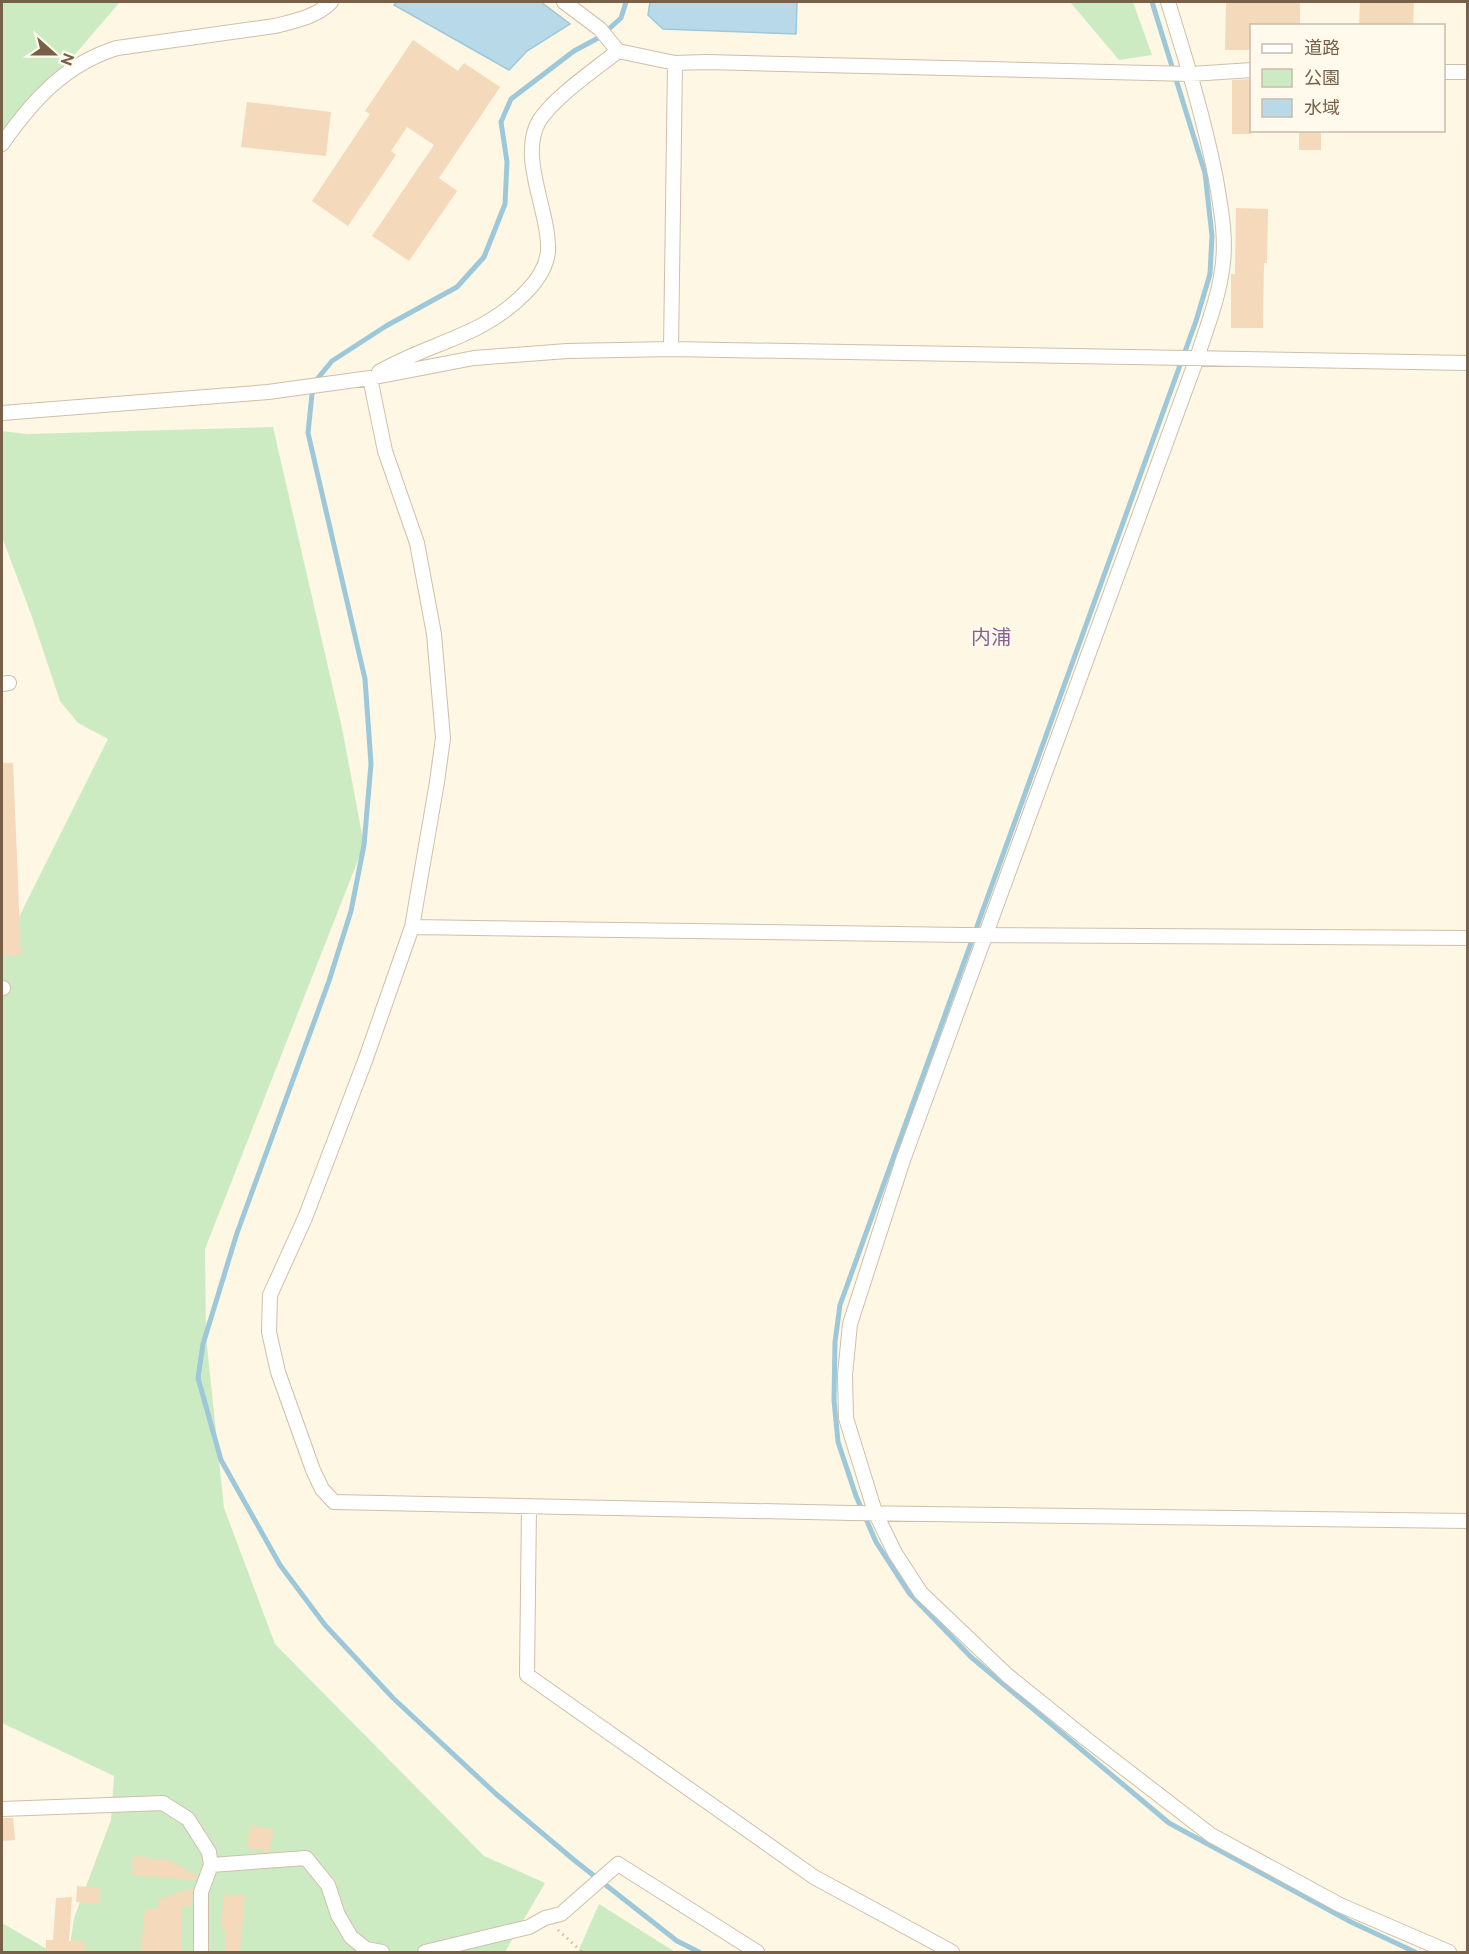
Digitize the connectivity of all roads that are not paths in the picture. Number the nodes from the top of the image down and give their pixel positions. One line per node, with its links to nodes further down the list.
1 (331, 2): 10 (street)
2 (564, 2): 4 (street)
3 (1168, 2): 9 (street)
4 (618, 51): 5 (street); 14 (street)
5 (675, 63): 9 (street); 11 (street)
6 (1250, 70): 9 (street)
7 (1445, 72): 8 (street)
8 (1467, 72)
9 (1191, 74): 12 (street)
10 (2, 144)
11 (671, 349): 12 (street); 14 (street)
12 (1197, 358): 13 (street); 17 (street)
13 (1467, 363)
14 (370, 378): 15 (street); 16 (street)
15 (2, 413)
16 (412, 927): 17 (street); 19 (street)
17 (986, 934): 18 (street); 20 (street)
18 (1467, 938)
19 (530, 1506): 20 (street); 28 (street)
20 (874, 1512): 21 (street); 29 (street)
21 (1467, 1521)
22 (2, 1809): 23 (street)
23 (211, 1865): 24 (street); 25 (street)
24 (201, 1953)
25 (382, 1953)
26 (425, 1953): 27 (street)
27 (756, 1953)
28 (952, 1953)
29 (1449, 1953)

